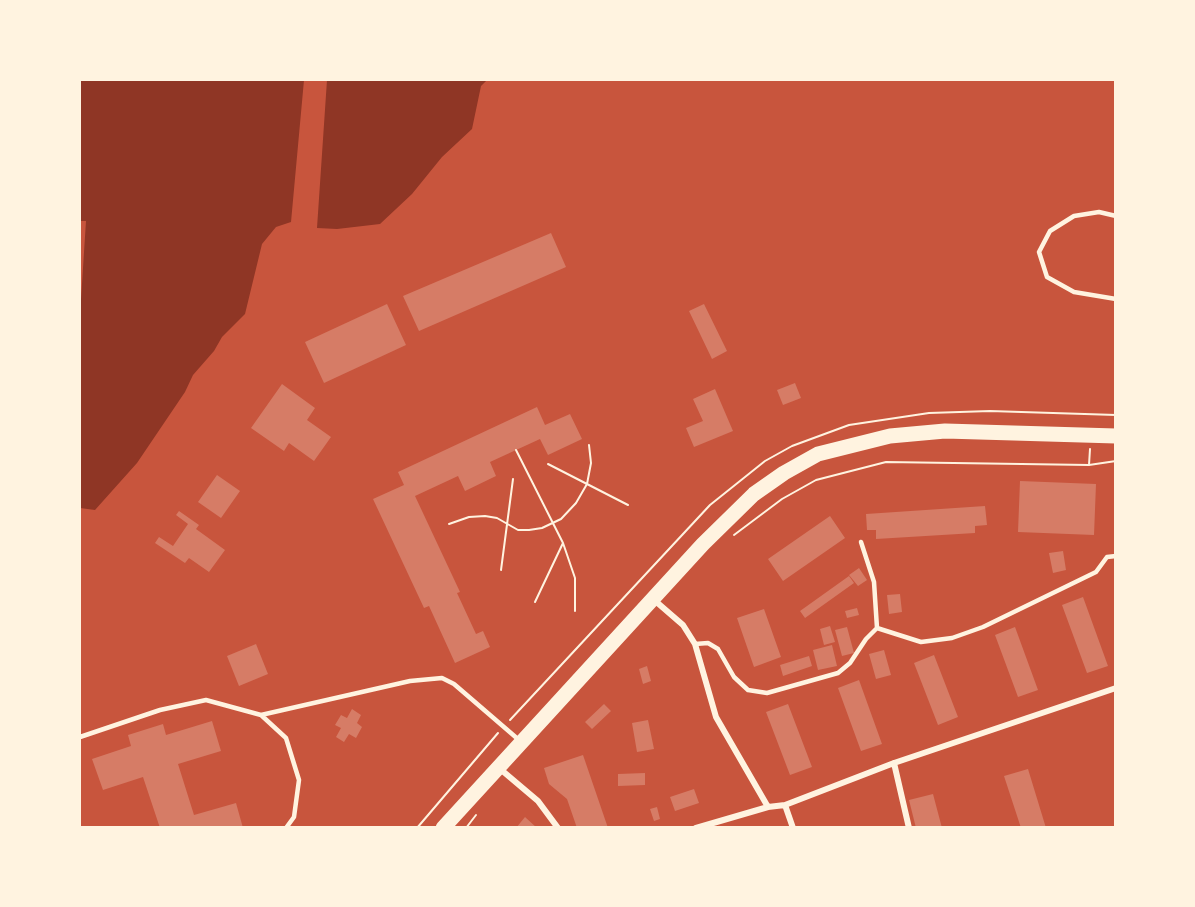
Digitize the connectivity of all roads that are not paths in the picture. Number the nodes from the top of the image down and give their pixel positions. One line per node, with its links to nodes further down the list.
1 (1116, 216): 2 (lane)
2 (1116, 299)
3 (1116, 436): 6 (highway)
4 (861, 542): 7 (lane)
5 (1116, 556): 7 (lane)
6 (652, 598): 8 (street); 12 (highway)
7 (877, 628): 8 (lane)
8 (695, 644): 16 (street)
9 (1116, 688): 13 (street)
10 (261, 715): 11 (lane); 12 (lane); 17 (lane)
11 (80, 737)
12 (521, 742): 14 (highway)
13 (894, 763): 15 (street); 22 (street)
14 (499, 768): 18 (highway); 19 (street)
15 (785, 805): 16 (street); 21 (street)
16 (768, 807): 20 (street)
17 (286, 828)
18 (443, 828)
19 (558, 828)
20 (696, 828)
21 (792, 828)
22 (909, 828)

